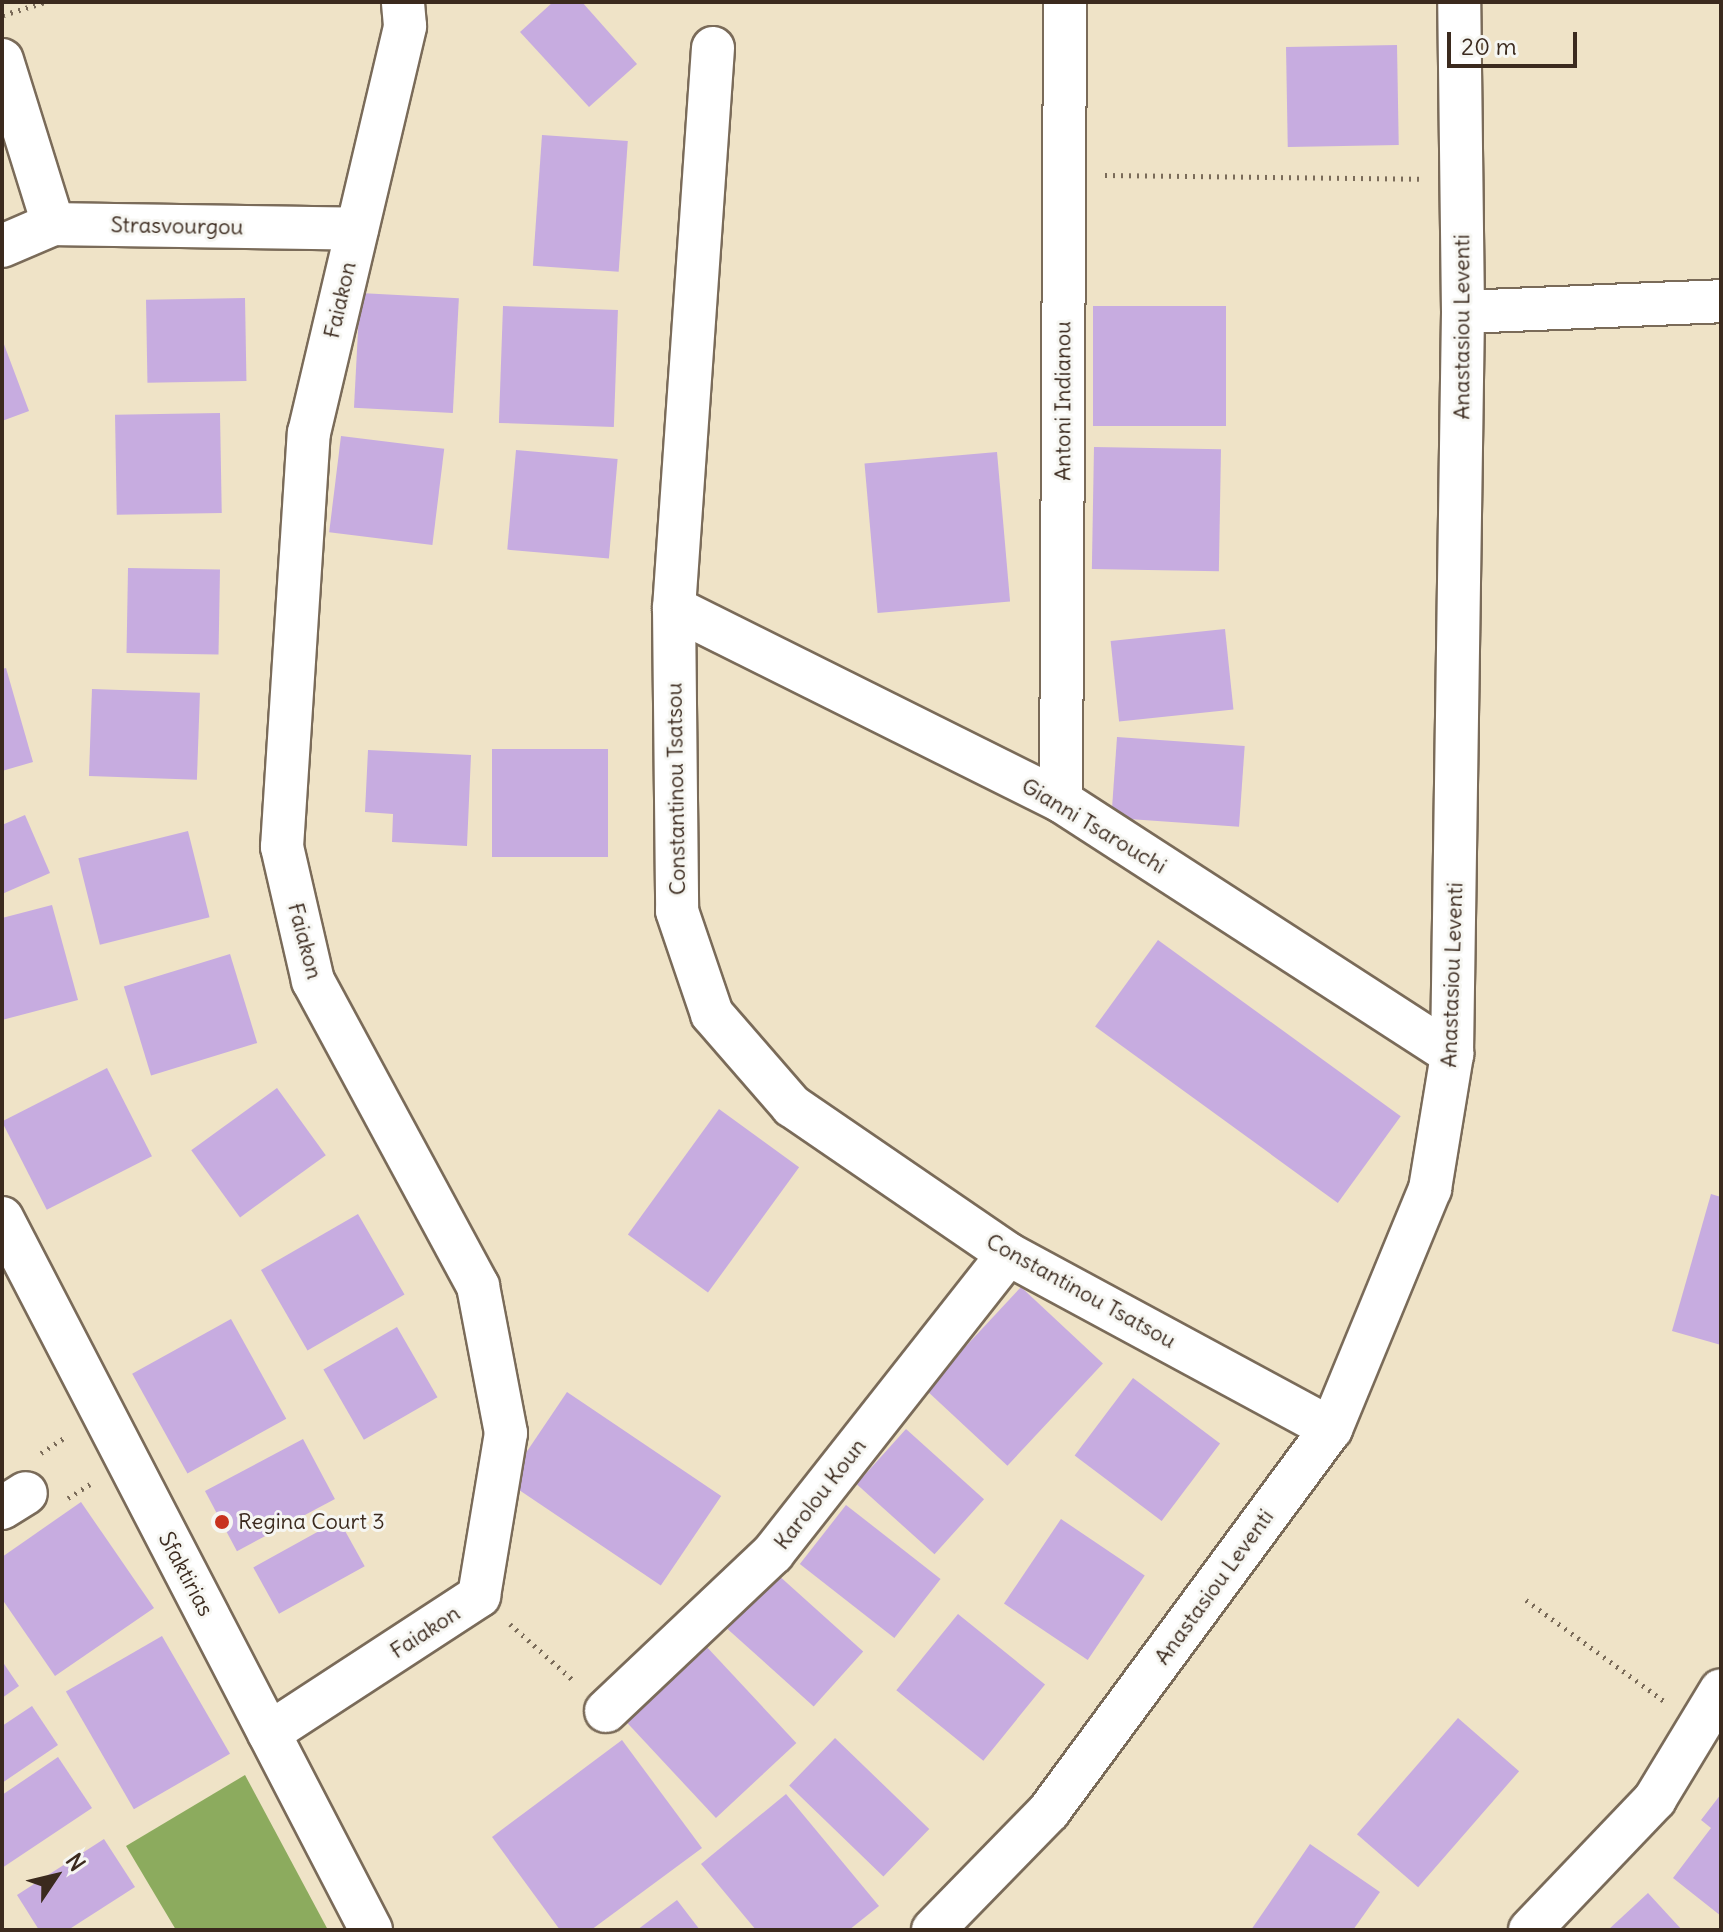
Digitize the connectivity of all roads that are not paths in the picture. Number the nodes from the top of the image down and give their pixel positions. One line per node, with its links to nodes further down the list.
1 (403, 2): 7 (street, Faiakon)
2 (1065, 2): 12 (street, Antoni Indianou)
3 (1459, 2): 10 (street, Anastasiou Leventi)
4 (713, 48): 11 (street, Constantinou Tsatsou)
5 (2, 60): 6 (street)
6 (53, 224): 7 (street, Strasvourgou); 8 (street, Strasvourgou)
7 (357, 229): 19 (street, Faiakon)
8 (2, 246)
9 (1721, 301): 10 (street)
10 (1463, 312): 13 (street, Anastasiou Leventi)
11 (674, 608): 12 (street, Gianni Tsarouchi); 15 (street, Constantinou Tsatsou)
12 (1061, 801): 13 (street, Gianni Tsarouchi)
13 (1452, 1054): 16 (street, Anastasiou Leventi)
14 (2, 1218): 19 (street, Sfaktirias)
15 (1008, 1254): 16 (street, Constantinou Tsatsou); 18 (street, Karolou Koun)
16 (1331, 1429): 21 (street, Anastasiou Leventi)
17 (1721, 1690): 22 (street)
18 (606, 1711)
19 (269, 1733): 20 (street, Sfaktirias)
20 (371, 1930)
21 (933, 1930)
22 (1530, 1930)

